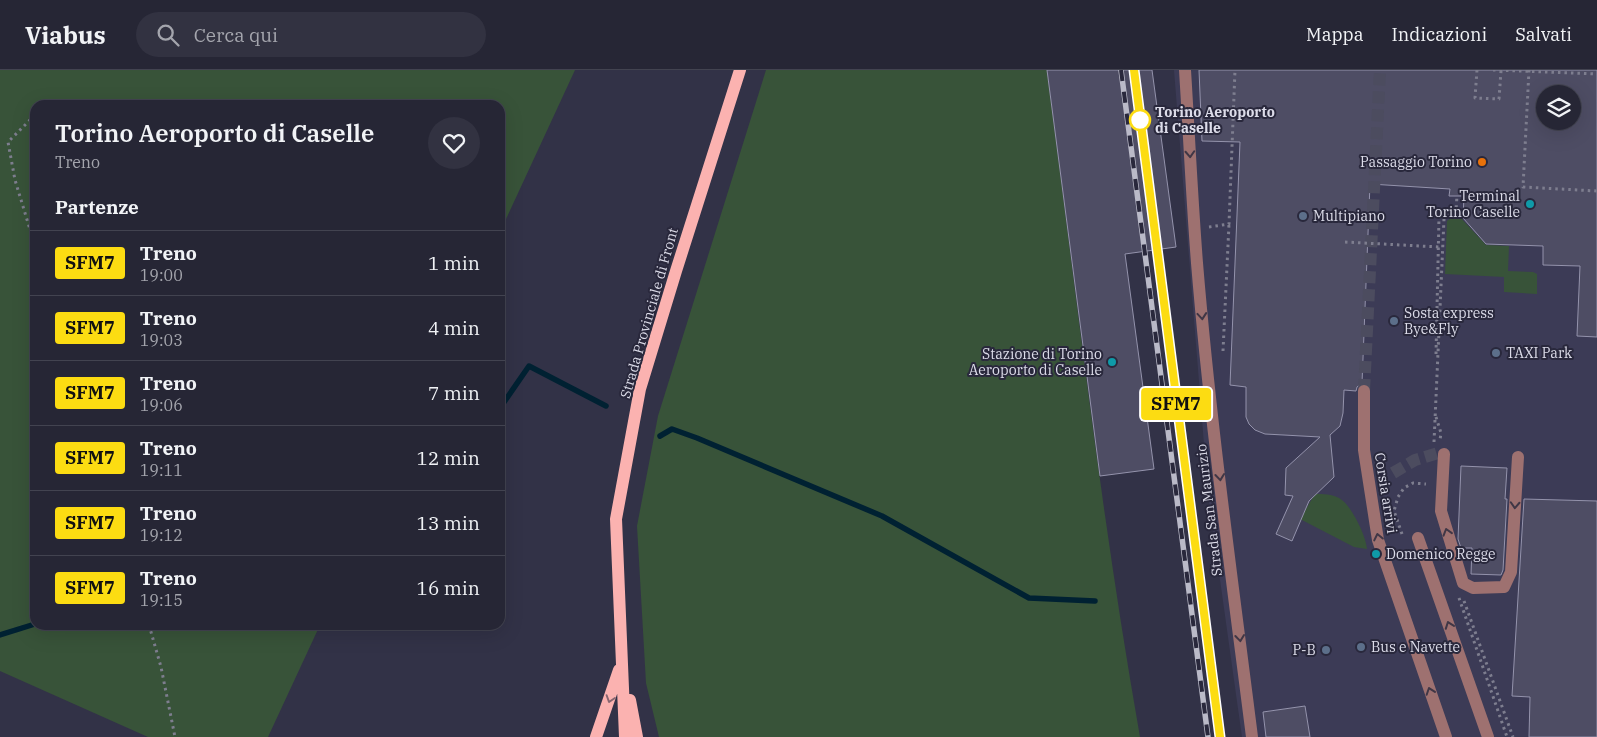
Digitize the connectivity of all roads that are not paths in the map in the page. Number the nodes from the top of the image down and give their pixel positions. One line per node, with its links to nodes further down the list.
1 (740, 70): 7 (main road, Strada Provinciale di Front)
2 (1185, 70): 11 (street, Strada San Maurizio, one-way to 11)
3 (1364, 392): 12 (street, Corsia arrivi, one-way to 3)
4 (1444, 454): 5 (street, one-way to 4)
5 (1518, 457)
6 (1418, 538): 13 (street, one-way to 6)
7 (622, 661): 8 (main road, one-way to 8); 9 (main road); 10 (main road)
8 (596, 737)
9 (625, 737)
10 (637, 737)
11 (1252, 737)
12 (1446, 737)
13 (1488, 737)

